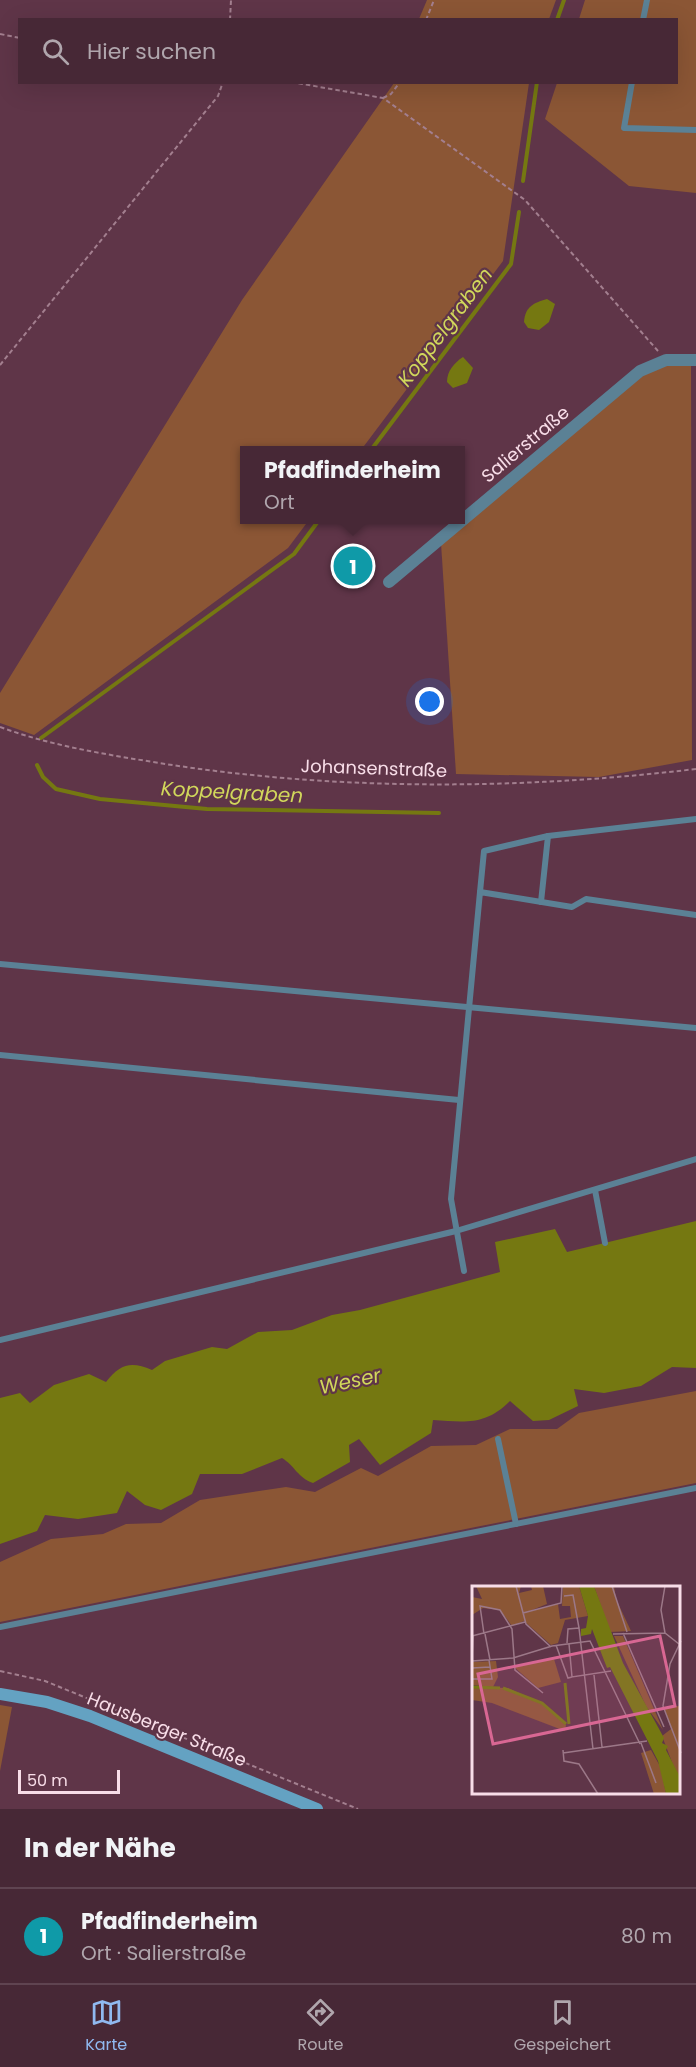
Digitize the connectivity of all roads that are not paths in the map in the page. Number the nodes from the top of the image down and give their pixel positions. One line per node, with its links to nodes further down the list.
1 (647, 0): 2 (lane)
2 (643, 18)
3 (632, 84): 4 (lane)
4 (696, 130)
5 (696, 360): 6 (street, Salierstraße)
6 (465, 518)
7 (457, 524): 8 (street, Salierstraße)
8 (388, 582)
9 (696, 819): 10 (lane)
10 (548, 836): 11 (lane); 12 (lane)
11 (480, 892): 12 (lane); 15 (lane)
12 (541, 902): 13 (lane)
13 (696, 915)
14 (0, 964): 15 (lane)
15 (468, 1007): 16 (lane); 18 (lane)
16 (696, 1028)
17 (0, 1055): 18 (lane)
18 (459, 1100): 21 (lane)
19 (696, 1159): 20 (lane)
20 (595, 1191): 21 (lane); 22 (lane)
21 (456, 1231): 23 (lane); 24 (lane)
22 (605, 1243)
23 (464, 1271)
24 (0, 1340)
25 (498, 1439): 27 (lane)
26 (696, 1488): 27 (lane)
27 (516, 1524): 28 (lane)
28 (0, 1627)
29 (0, 1694): 30 (main road, Hausberger Straße)
30 (317, 1809)

